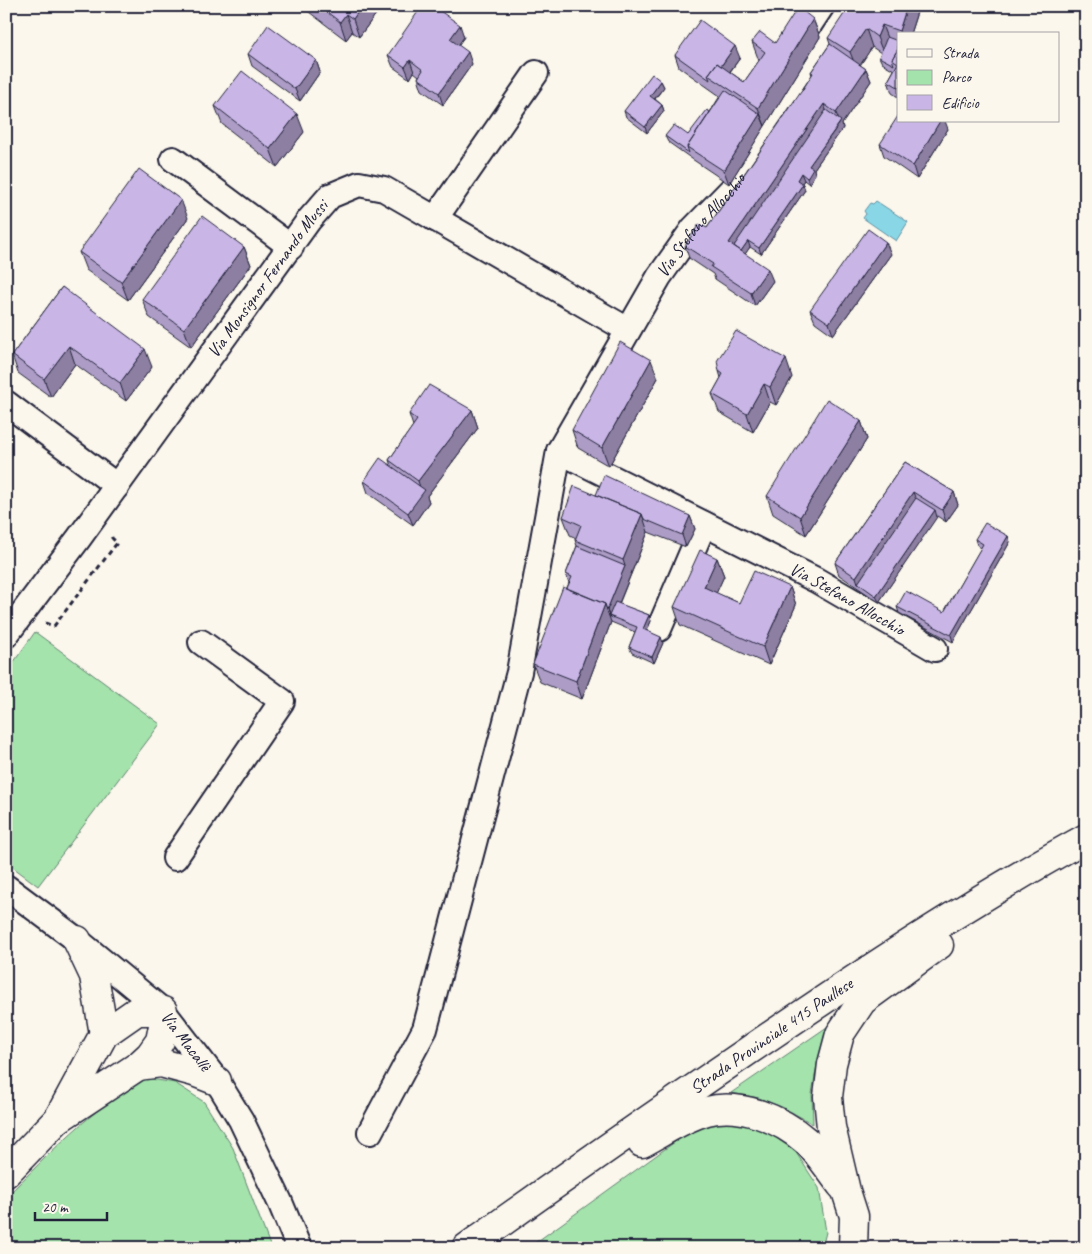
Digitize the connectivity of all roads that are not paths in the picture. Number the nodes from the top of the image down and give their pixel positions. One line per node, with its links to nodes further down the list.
1 (853, 6): 6 (street, Via Stefano Allocchio)
2 (536, 73): 4 (street)
3 (173, 159): 5 (street)
4 (434, 219): 5 (street, Via Monsignor Fernando Mussi); 6 (street, Via Monsignor Fernando Mussi)
5 (291, 246): 9 (street, Via Monsignor Fernando Mussi)
6 (628, 330): 8 (street, Via Stefano Allocchio)
7 (6, 403): 9 (street)
8 (559, 451): 10 (street, Via Stefano Allocchio); 27 (street, Via Stefano Allocchio)
9 (117, 486): 12 (street, Via Monsignor Fernando Mussi)
10 (704, 524): 11 (street); 14 (street, Via Stefano Allocchio)
11 (659, 629)
12 (6, 635)
13 (202, 642): 18 (street)
14 (935, 649)
15 (1086, 818): 21 (highway)
16 (1086, 838): 21 (highway, Strada Provinciale 415 Paullese)
17 (1086, 856): 30 (highway)
18 (175, 858)
19 (6, 887): 20 (street, Via Macallè)
20 (77, 940): 22 (street, Via Macallè); 23 (highway)
21 (875, 966): 28 (highway, Strada Provinciale 415 Paullese)
22 (163, 1011): 23 (highway); 24 (highway); 25 (street, Via Macallè)
23 (104, 1034): 26 (highway)
24 (138, 1066): 25 (highway); 26 (highway)
25 (216, 1081): 31 (street, Via Macallè)
26 (58, 1119): 29 (highway)
27 (370, 1132)
28 (574, 1170): 30 (highway); 32 (highway, Strada Provinciale 415 Paullese)
29 (6, 1173)
30 (846, 1191): 33 (highway)
31 (299, 1248)
32 (466, 1248)
33 (852, 1248)

